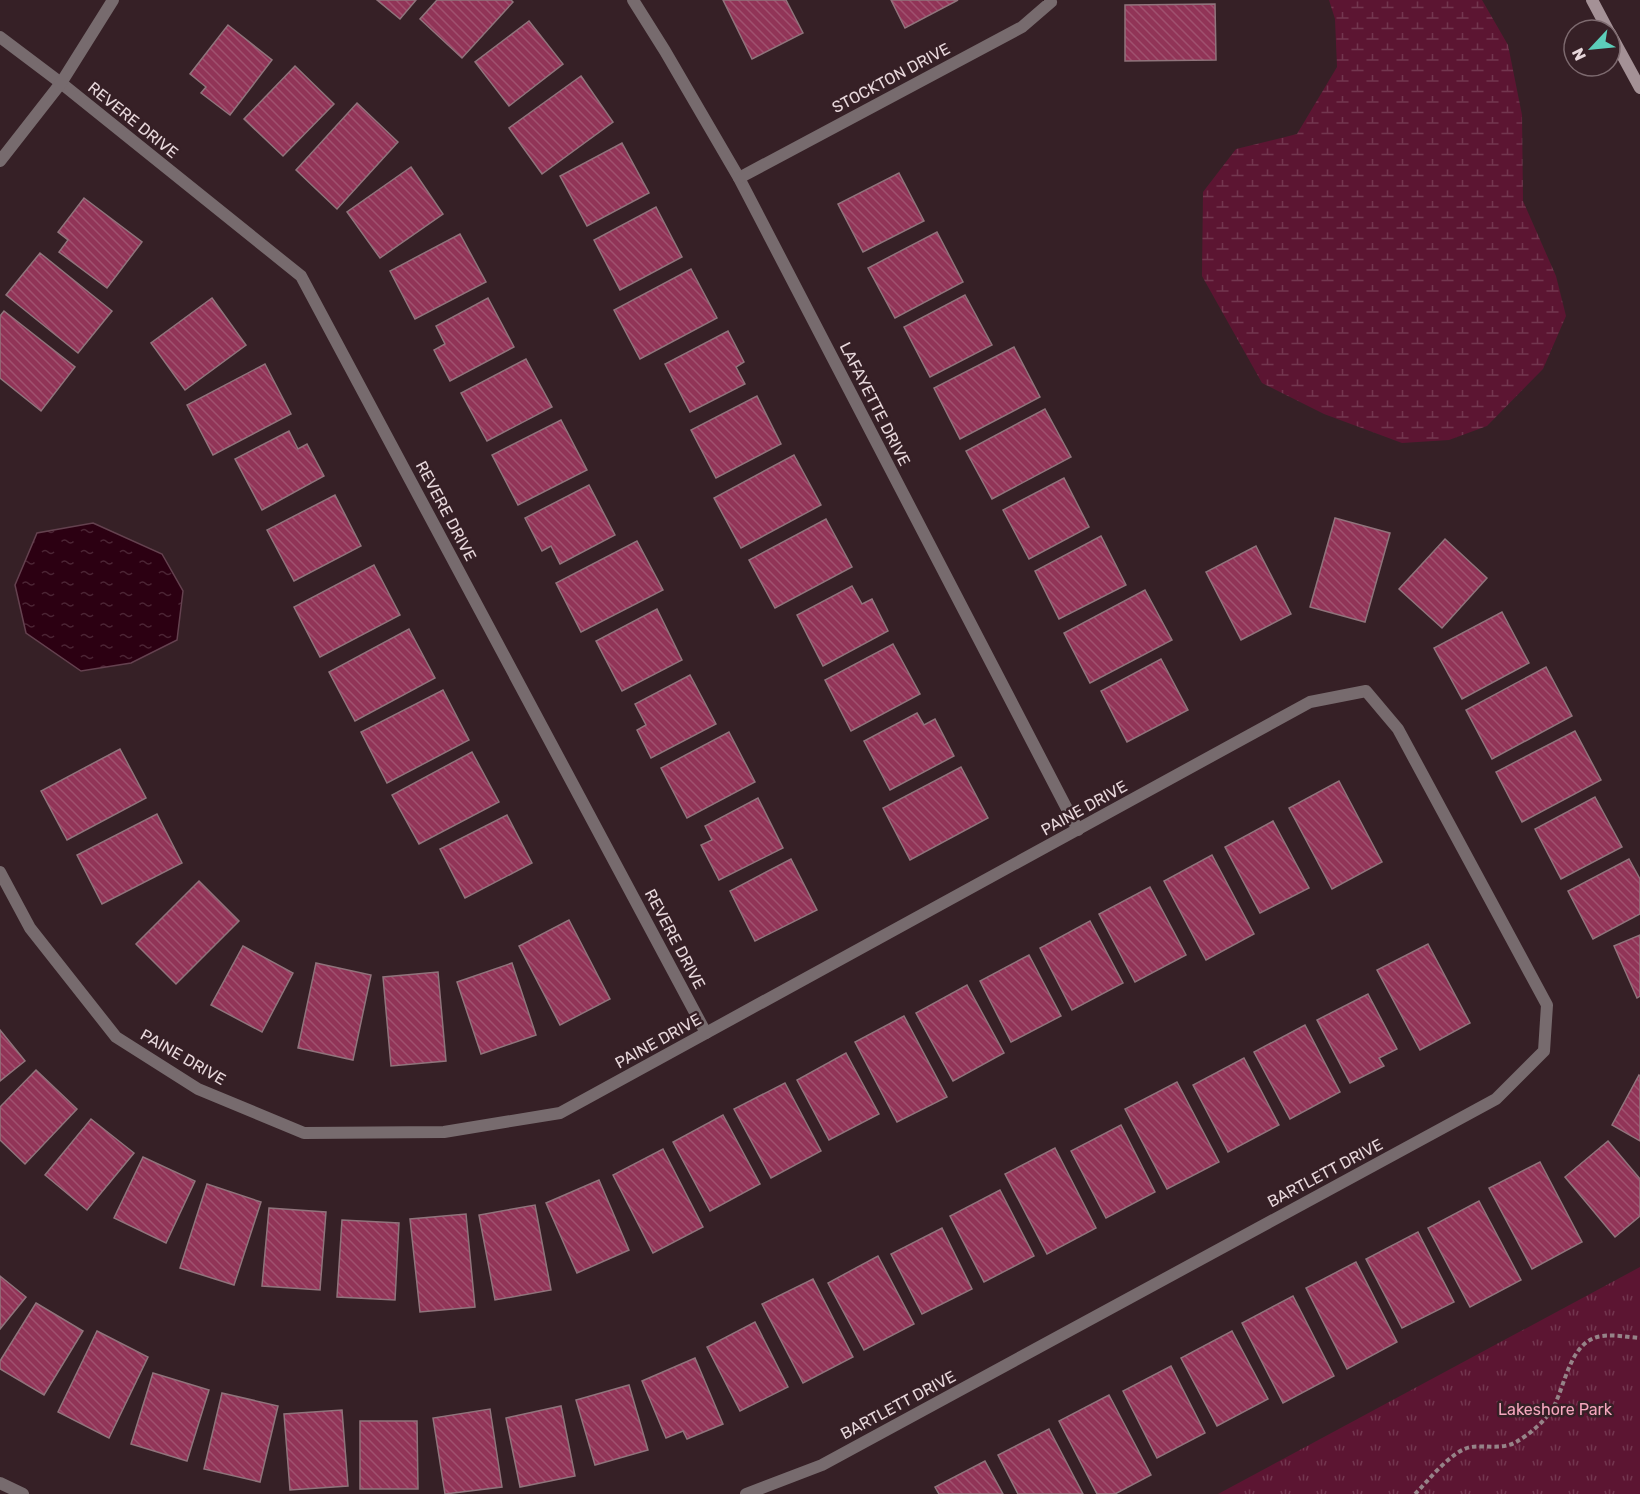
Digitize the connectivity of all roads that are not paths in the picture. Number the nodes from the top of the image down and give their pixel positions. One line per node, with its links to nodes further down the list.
1 (113, 0): 8 (street)
2 (633, 0): 11 (street, LAFAYETTE DRIVE)
3 (1050, 0): 11 (street, STOCKTON DRIVE)
4 (1592, 0): 5 (main road)
5 (1602, 18)
6 (0, 37): 8 (street, REVERE DRIVE)
7 (1622, 55): 9 (main road)
8 (61, 83): 10 (street); 15 (street, REVERE DRIVE)
9 (1640, 88)
10 (0, 161)
11 (739, 178): 13 (street, LAFAYETTE DRIVE)
12 (1366, 691): 13 (street, PAINE DRIVE); 18 (street, BARTLETT DRIVE)
13 (1078, 830): 15 (street, PAINE DRIVE)
14 (0, 872): 15 (street, PAINE DRIVE)
15 (706, 1033)
16 (0, 1483): 17 (street)
17 (23, 1494)
18 (746, 1494)

